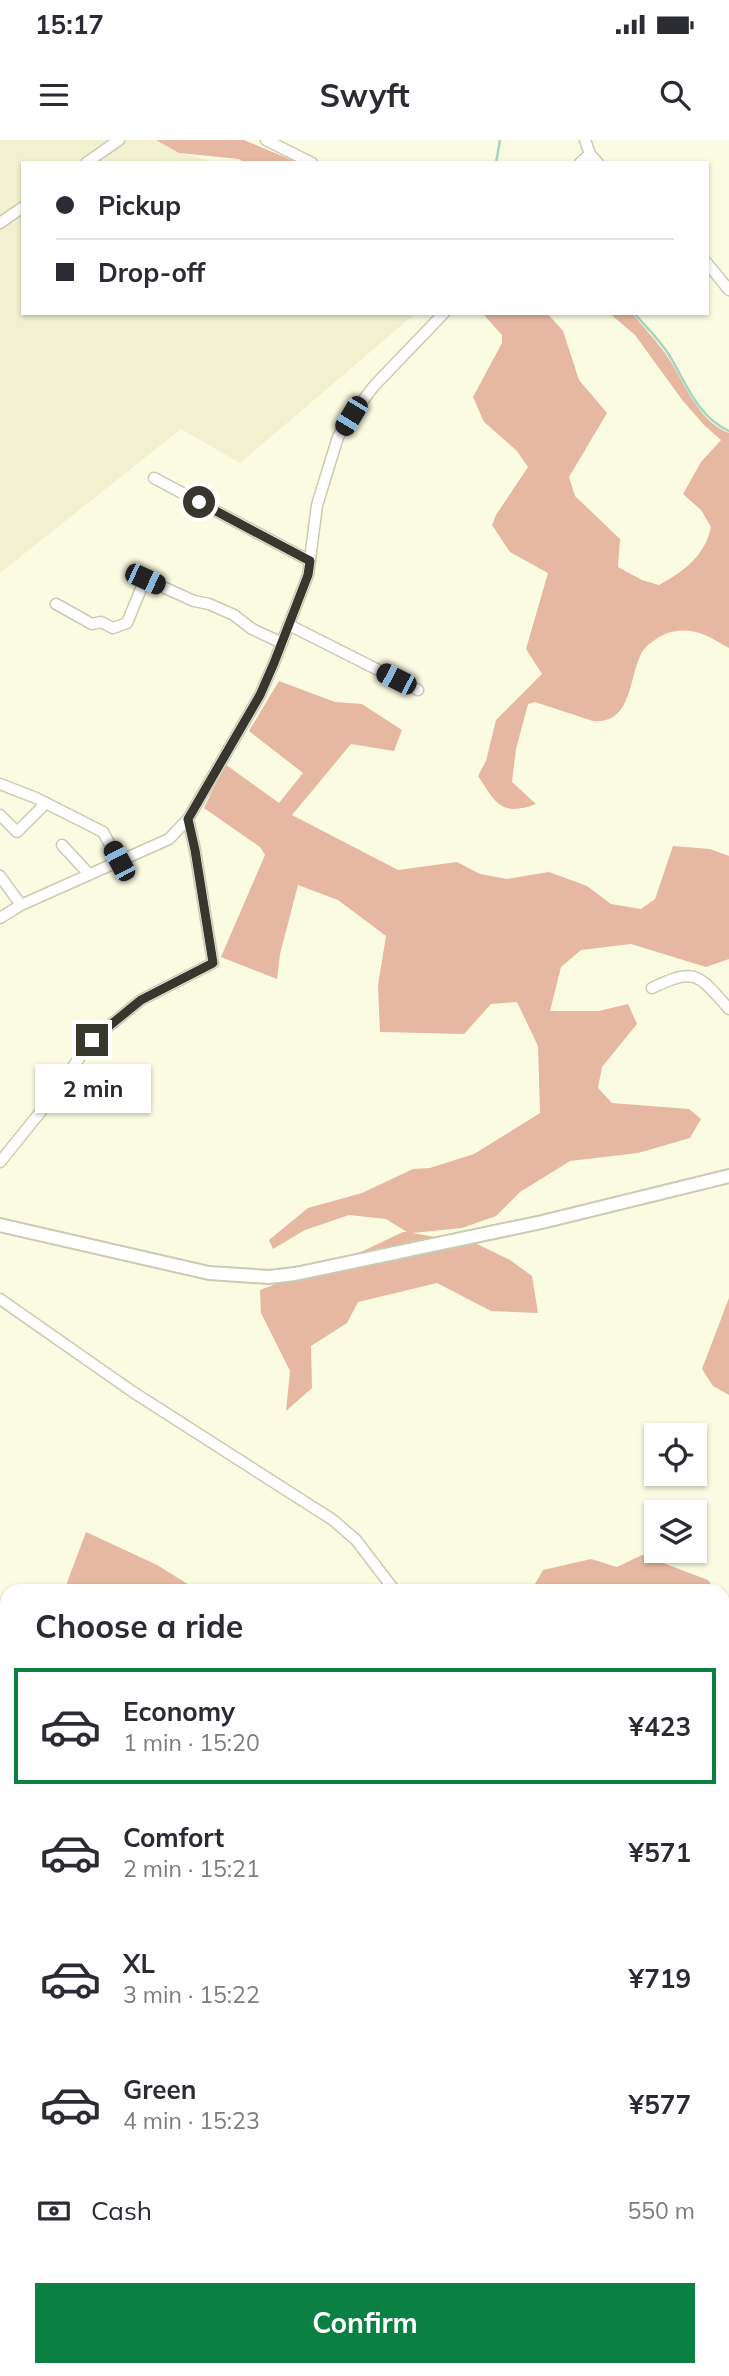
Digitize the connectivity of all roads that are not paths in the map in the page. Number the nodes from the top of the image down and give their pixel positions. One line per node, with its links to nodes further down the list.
1 (119, 140): 5 (street)
2 (266, 140): 6 (street)
3 (584, 140): 4 (street)
4 (590, 154): 7 (street); 8 (street)
5 (89, 161)
6 (309, 161)
7 (582, 161)
8 (596, 161)
9 (21, 208): 10 (street)
10 (0, 223)
11 (709, 265): 12 (street)
12 (729, 290)
13 (442, 315): 15 (street)
14 (154, 478): 15 (street)
15 (310, 561): 17 (street)
16 (56, 604): 18 (street)
17 (289, 625): 18 (street); 19 (street)
18 (282, 643): 23 (street)
19 (418, 690)
20 (0, 784): 21 (street)
21 (46, 803): 22 (street); 25 (street)
22 (0, 815)
23 (188, 819): 25 (street); 32 (street)
24 (62, 845): 26 (street)
25 (119, 861): 26 (street)
26 (88, 873): 28 (street)
27 (0, 876): 28 (street)
28 (20, 905): 29 (street)
29 (0, 918)
30 (652, 988): 31 (street)
31 (729, 1009)
32 (0, 1163)
33 (729, 1176): 34 (street)
34 (0, 1225)
35 (0, 1299): 36 (street)
36 (390, 1584)

